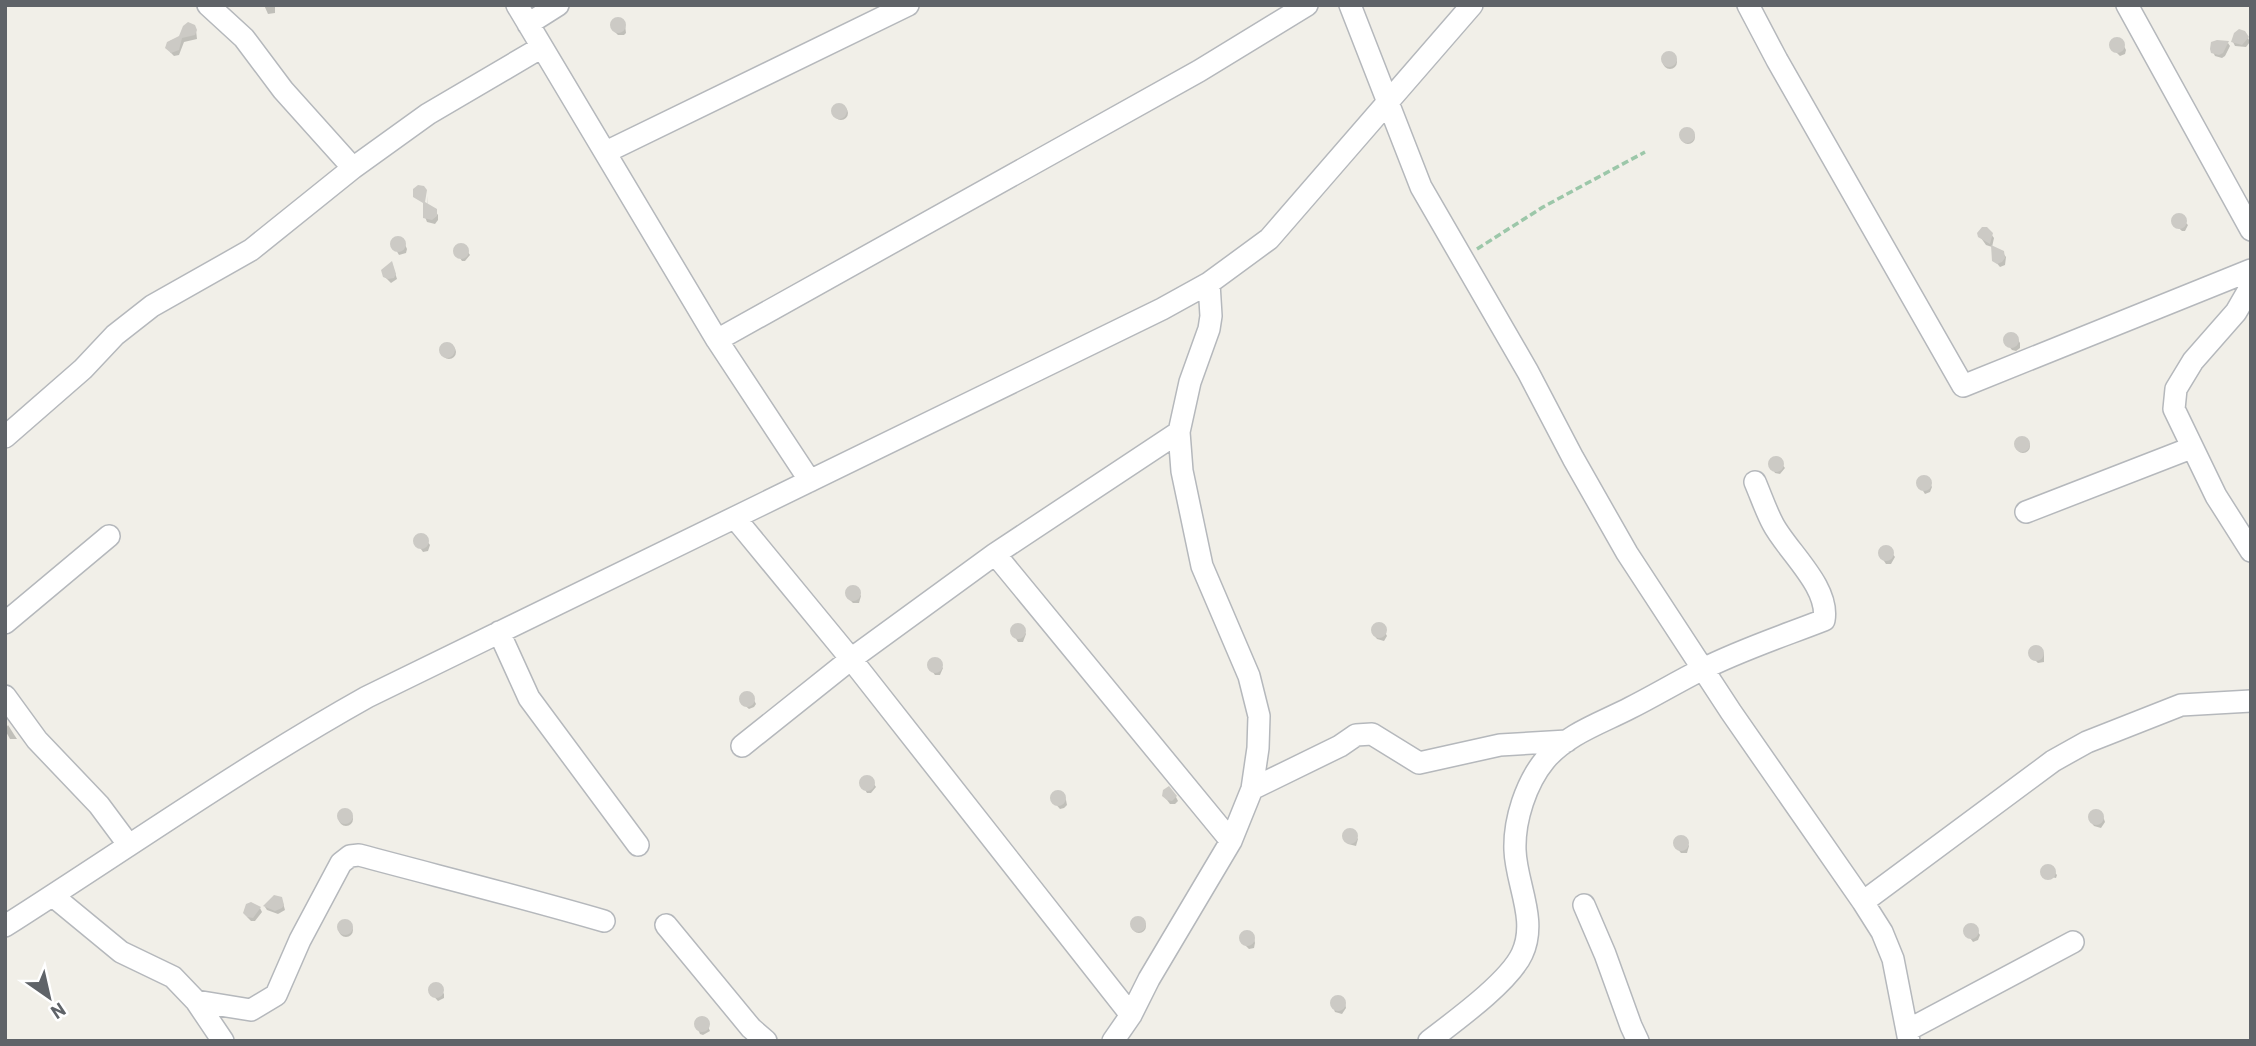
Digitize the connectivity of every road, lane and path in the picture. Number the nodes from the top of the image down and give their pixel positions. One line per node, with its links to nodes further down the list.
1 (208, 5): 15 (street)
2 (517, 5): 10 (street)
3 (558, 5): 10 (street)
4 (908, 5): 13 (street)
5 (1307, 5): 21 (street)
6 (1349, 5): 12 (street)
7 (1472, 5): 12 (street)
8 (1748, 5): 18 (street)
9 (2127, 5): 16 (street)
10 (528, 24): 11 (street)
11 (542, 47): 13 (street); 15 (street)
12 (1387, 101): 17 (street); 19 (street)
13 (606, 152): 21 (street)
14 (1645, 152): 17 (path)
15 (353, 168): 23 (street)
16 (2251, 230)
17 (1462, 259): 35 (street)
18 (2251, 271)
19 (1209, 283): 22 (street); 25 (street)
20 (2251, 286): 24 (street)
21 (717, 340): 25 (street)
22 (1179, 432): 31 (street); 40 (street)
23 (5, 438)
24 (2191, 448): 27 (street); 30 (street)
25 (810, 481): 28 (street)
26 (1755, 482): 35 (street)
27 (2026, 512)
28 (734, 518): 33 (street); 34 (street)
29 (109, 536): 32 (street)
30 (2251, 551)
31 (995, 554): 34 (street); 41 (street)
32 (5, 623)
33 (499, 632): 42 (street); 43 (street)
34 (851, 659): 39 (street); 52 (street)
35 (1703, 669): 38 (street); 45 (street)
36 (5, 696): 42 (street)
37 (2251, 701): 45 (street)
38 (1567, 741): 40 (street); 57 (street)
39 (742, 746)
40 (1252, 789): 41 (street)
41 (1231, 841): 52 (street)
42 (128, 844): 44 (street)
43 (638, 845)
44 (53, 896): 49 (street); 51 (street)
45 (1863, 902): 53 (street)
46 (1584, 905): 58 (street)
47 (604, 920): 51 (street)
48 (666, 925): 55 (street)
49 (5, 926)
50 (2073, 942): 53 (street)
51 (196, 1001): 54 (street)
52 (1131, 1015): 56 (street)
53 (1908, 1035)
54 (223, 1041)
55 (766, 1041)
56 (1113, 1041)
57 (1429, 1041)
58 (1638, 1041)

